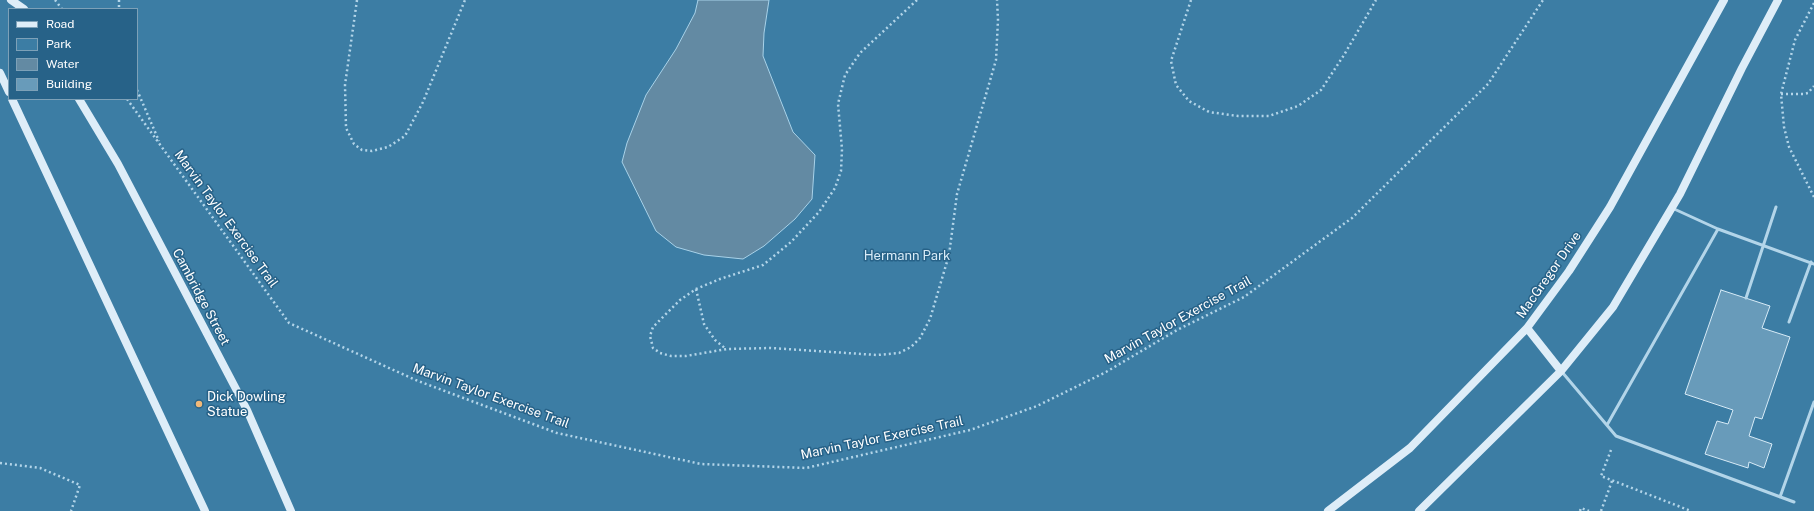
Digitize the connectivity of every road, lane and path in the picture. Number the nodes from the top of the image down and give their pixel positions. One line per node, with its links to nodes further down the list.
1 (12, 0): 13 (main road)
2 (55, 0): 14 (path)
3 (357, 0): 4 (path)
4 (465, 0)
5 (917, 0): 30 (path)
6 (997, 0): 34 (path)
7 (1191, 0): 8 (path)
8 (1376, 0)
9 (1543, 0): 23 (path, Marvin Taylor Exercise Trail)
10 (1724, 0): 33 (main road, MacGregor Drive)
11 (1778, 0): 26 (main road)
12 (1814, 3): 19 (path)
13 (23, 8)
14 (61, 8)
15 (0, 73): 17 (main road)
16 (1814, 86): 19 (path)
17 (8, 90)
18 (138, 92): 23 (path, Marvin Taylor Exercise Trail)
19 (1781, 94): 24 (path)
20 (12, 100): 44 (main road)
21 (81, 100): 45 (main road, Cambridge Street)
22 (128, 100): 23 (path, Marvin Taylor Exercise Trail)
23 (161, 145)
24 (1814, 197)
25 (1776, 207): 28 (lane)
26 (1672, 208): 27 (lane); 35 (main road)
27 (1718, 229): 28 (lane); 37 (lane)
28 (1764, 245): 29 (lane); 31 (lane)
29 (1812, 263): 32 (lane)
30 (696, 289): 34 (path); 34 (path)
31 (1746, 298)
32 (1789, 322)
33 (1527, 328): 35 (main road); 46 (main road, MacGregor Drive)
34 (727, 349)
35 (1561, 371): 37 (lane); 47 (main road)
36 (1814, 402): 41 (lane)
37 (1607, 425): 38 (lane)
38 (1616, 436): 40 (path); 41 (lane)
39 (0, 463): 43 (path)
40 (1612, 481): 50 (path); 51 (path)
41 (1780, 497): 42 (lane)
42 (1794, 502)
43 (71, 511)
44 (205, 511)
45 (291, 511)
46 (1328, 511)
47 (1419, 511)
48 (1580, 511): 49 (path)
49 (1589, 511)
50 (1601, 511)
51 (1692, 511)

